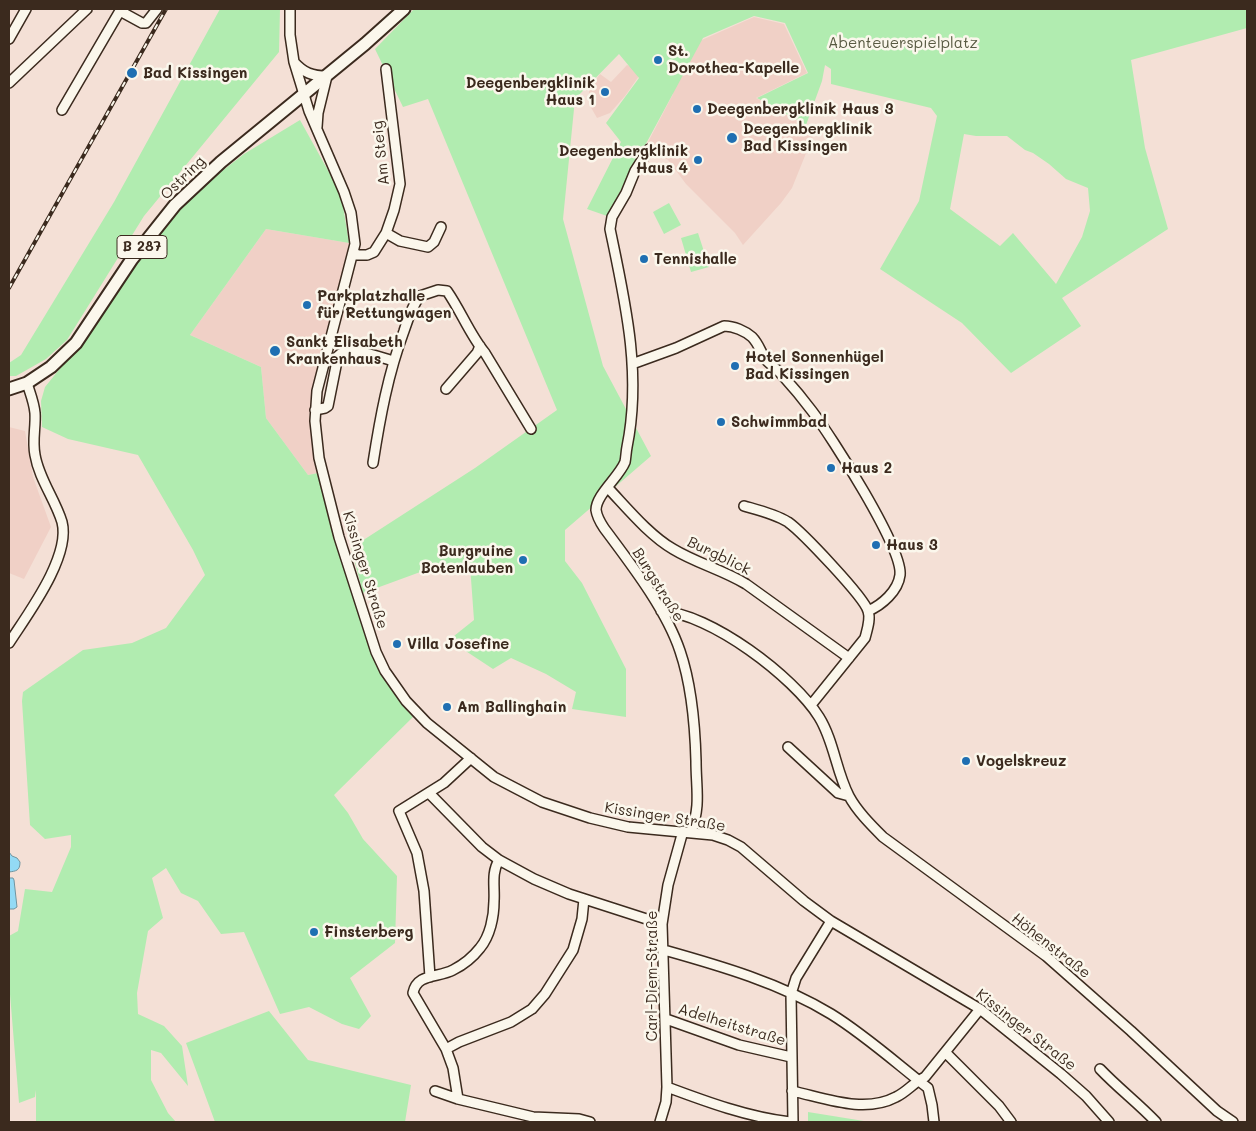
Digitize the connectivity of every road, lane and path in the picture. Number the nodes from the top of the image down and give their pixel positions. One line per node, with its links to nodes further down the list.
1 (26, 9): 7 (street)
2 (87, 9): 11 (street)
3 (157, 9): 6 (street)
4 (290, 9): 8 (street, Kissinger Straße)
5 (404, 9): 10 (main road, Ostring / B 287)
6 (121, 10): 13 (street)
7 (9, 39)
8 (294, 62): 10 (street); 12 (street, Kissinger Straße)
9 (386, 69): 17 (street, Am Steig)
10 (327, 76): 12 (main road, Ostring / B 287); 14 (street)
11 (9, 83)
12 (304, 95): 14 (street, Kissinger Straße); 22 (main road, Ostring / B 287)
13 (62, 110)
14 (317, 128): 18 (street, Kissinger Straße)
15 (649, 149): 21 (street, Burgstraße)
16 (441, 227): 17 (street)
17 (386, 233): 18 (street, Am Steig)
18 (354, 252): 25 (street, Kissinger Straße)
19 (480, 346): 20 (street); 24 (street); 26 (street)
20 (393, 361): 25 (street); 27 (street)
21 (632, 364): 28 (street, Burgstraße); 31 (street)
22 (26, 384): 23 (main road, Ostring / B 287); 32 (street)
23 (9, 389)
24 (446, 389)
25 (315, 410): 36 (street, Kissinger Straße)
26 (531, 429)
27 (373, 463)
28 (608, 488): 30 (street, Burgstraße); 33 (street, Burgblick)
29 (744, 506): 31 (street)
30 (661, 611): 34 (street, Höhenstraße); 39 (street, Burgstraße)
31 (868, 611): 33 (street)
32 (9, 643)
33 (849, 658): 34 (street)
34 (811, 705): 38 (street, Höhenstraße)
35 (788, 747): 38 (street, Höhenstraße)
36 (471, 758): 37 (street); 39 (street, Kissinger Straße)
37 (429, 793): 40 (street); 45 (street)
38 (849, 796): 65 (street, Höhenstraße)
39 (687, 832): 42 (street, Kissinger Straße); 43 (street, Carl-Diem-Straße)
40 (499, 860): 41 (street); 45 (street)
41 (584, 899): 43 (street); 49 (street)
42 (830, 920): 46 (street); 47 (street, Kissinger Straße)
43 (662, 924): 44 (street, Carl-Diem-Straße)
44 (664, 950): 46 (street); 48 (street, Carl-Diem-Straße)
45 (430, 977): 49 (street)
46 (791, 994): 51 (street); 53 (street)
47 (980, 1010): 50 (street); 63 (street, Kissinger Straße)
48 (666, 1019): 51 (street, Adelheitstraße); 54 (street, Carl-Diem-Straße)
49 (446, 1049): 57 (street)
50 (946, 1053): 53 (street); 62 (street)
51 (791, 1057): 56 (street)
52 (1100, 1068): 64 (street)
53 (918, 1080): 56 (street); 61 (street)
54 (667, 1087): 59 (street, Carl-Diem-Straße); 60 (street)
55 (434, 1091): 57 (street)
56 (792, 1091): 60 (street)
57 (458, 1099): 58 (street)
58 (590, 1122)
59 (660, 1122)
60 (791, 1122)
61 (934, 1122)
62 (1011, 1122)
63 (1109, 1122)
64 (1156, 1122)
65 (1233, 1122)

